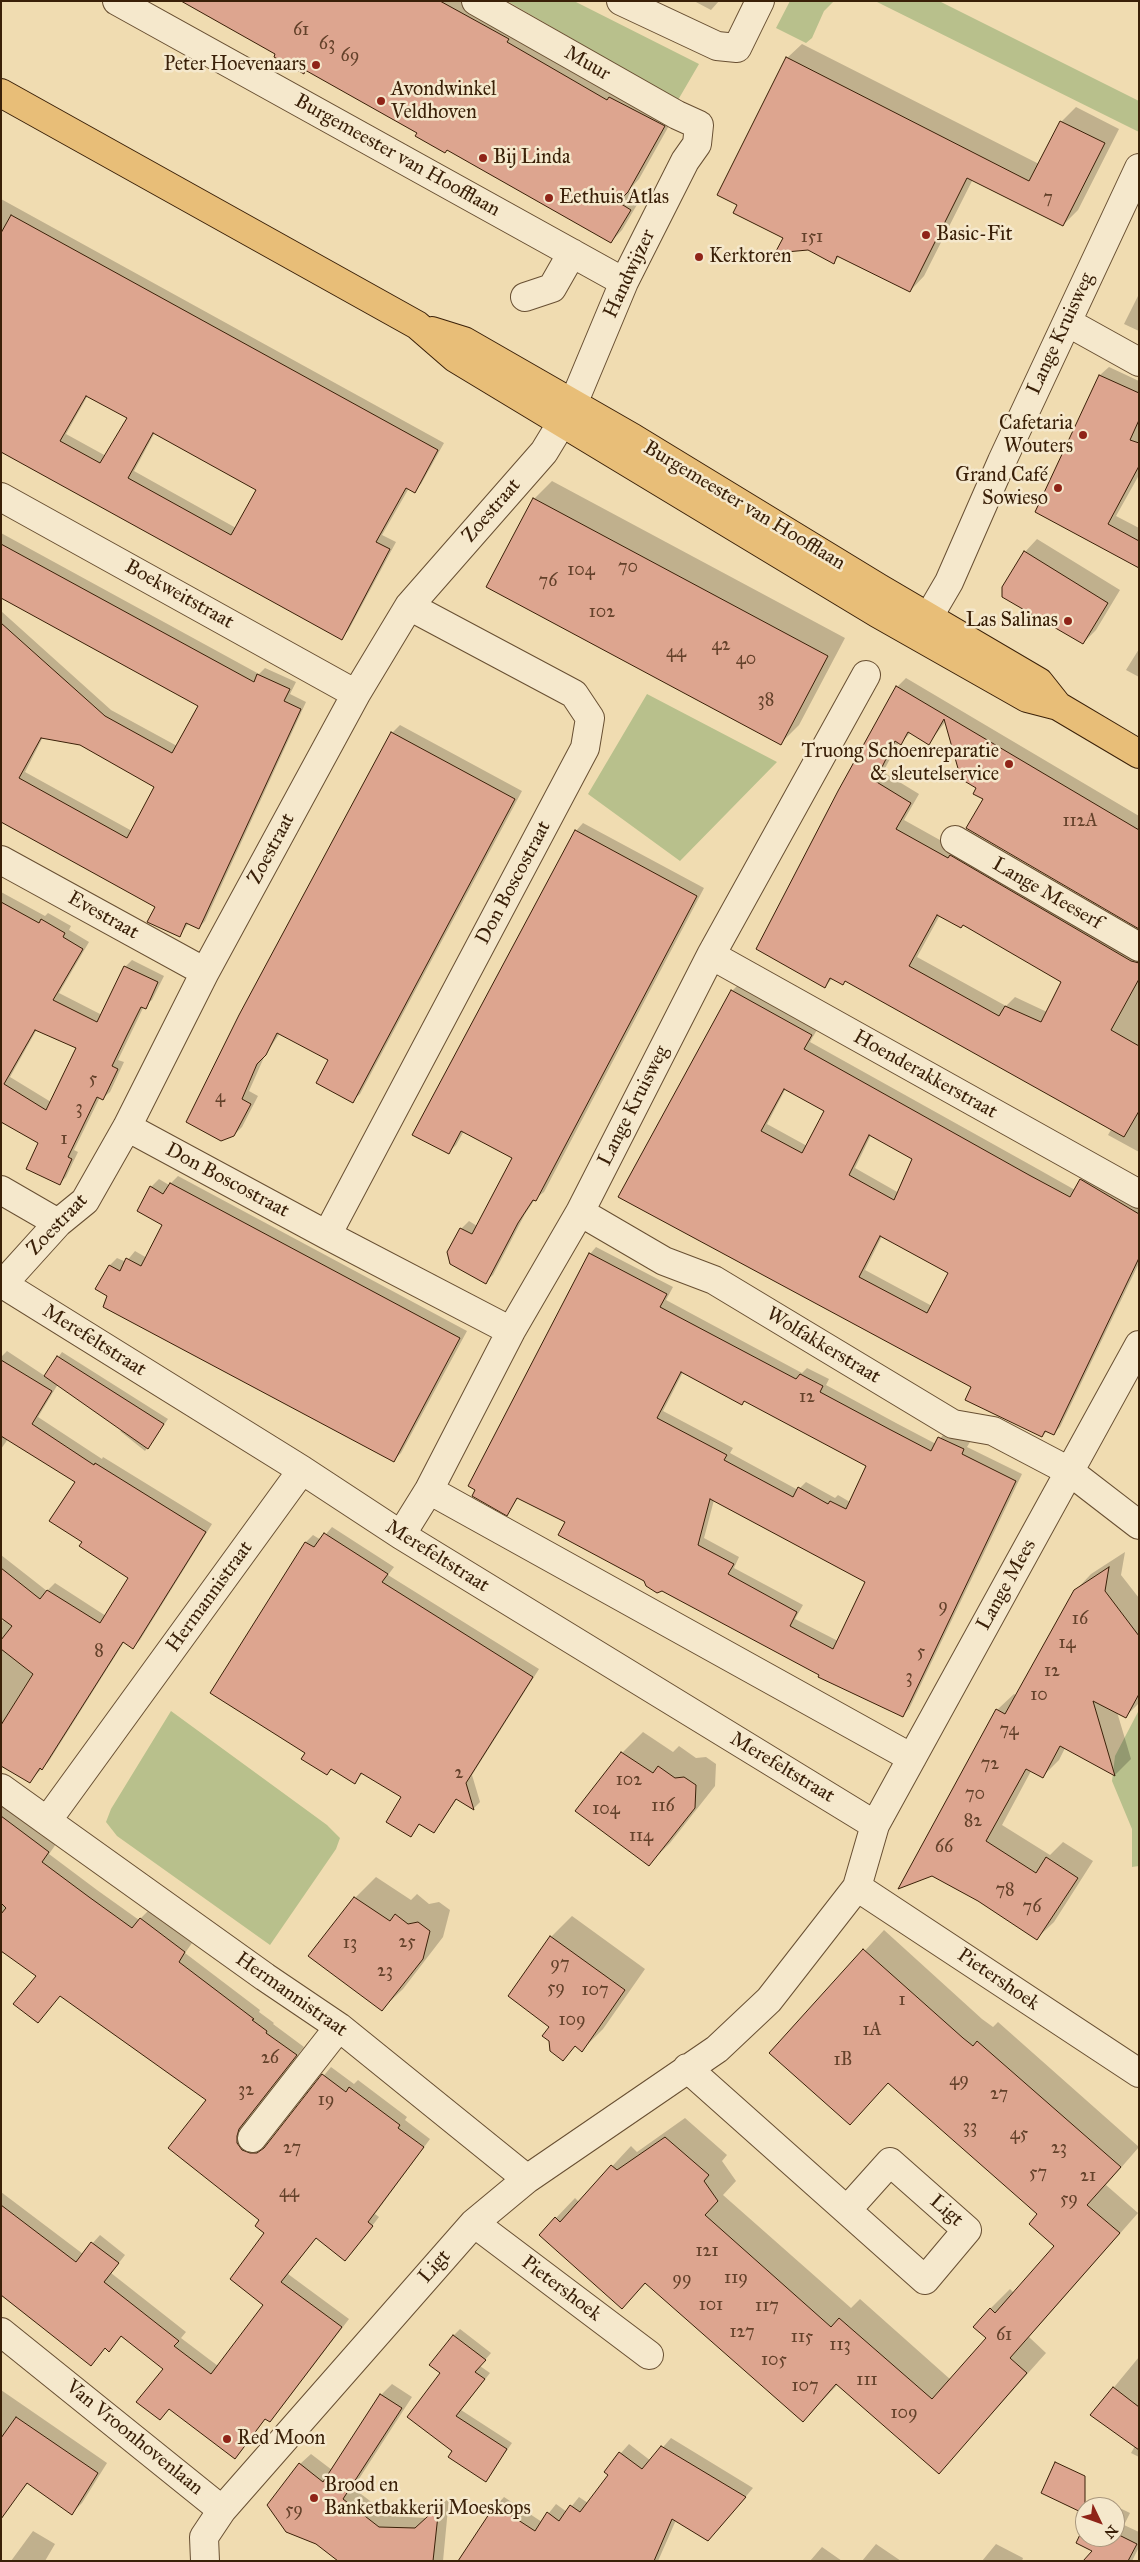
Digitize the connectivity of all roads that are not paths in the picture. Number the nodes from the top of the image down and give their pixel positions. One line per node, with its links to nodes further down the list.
1 (117, 1): 8 (street, Burgemeester van Hoofflaan)
2 (476, 1): 6 (street, Muur)
3 (621, 1): 4 (street)
4 (760, 1)
5 (1, 93): 13 (main road, Burgemeester van Hoofflaan)
6 (699, 126): 9 (street, Handwijzer)
7 (1139, 168): 11 (street, Lange Kruisweg)
8 (572, 253): 9 (street, Burgemeester van Hoofflaan); 10 (street)
9 (624, 282): 13 (street, Handwijzer)
10 (525, 297)
11 (1067, 322): 12 (street); 16 (street, Lange Kruisweg)
12 (1139, 362)
13 (567, 414): 15 (street, Zoestraat); 16 (main road, Burgemeester van Hoofflaan)
14 (1, 498): 18 (street, Boekweitstraat)
15 (409, 606): 18 (street, Zoestraat); 30 (street, Don Boscostraat)
16 (923, 626): 19 (main road, Burgemeester van Hoofflaan)
17 (866, 675): 23 (street, Lange Kruisweg)
18 (356, 694): 24 (street, Zoestraat)
19 (1139, 754)
20 (955, 840): 22 (street, Lange Meeserf)
21 (1, 860): 24 (street, Evestraat)
22 (1139, 947)
23 (711, 955): 27 (street, Hoenderakkerstraat); 28 (street, Lange Kruisweg)
24 (206, 972): 25 (street, Zoestraat)
25 (127, 1127): 29 (street, Zoestraat); 30 (street, Don Boscostraat)
26 (1, 1190): 29 (street)
27 (1139, 1194)
28 (580, 1212): 32 (street, Lange Kruisweg); 35 (street, Wolfakkerstraat)
29 (58, 1223): 31 (street, Zoestraat)
30 (327, 1235): 32 (street, Don Boscostraat)
31 (2, 1284): 34 (street, Merefeltstraat)
32 (511, 1331): 36 (street, Lange Kruisweg)
33 (1139, 1345): 35 (street, Lange Mees)
34 (302, 1470): 38 (street, Merefeltstraat); 41 (street, Hermannistraat)
35 (1069, 1471): 37 (street, Wolfakkerstraat); 39 (street, Lange Mees)
36 (430, 1490): 38 (street, Lange Kruisweg); 39 (street)
37 (1139, 1525)
38 (401, 1535): 42 (street, Merefeltstraat)
39 (912, 1758): 42 (street, Lange Mees)
40 (1, 1788): 41 (street, Hermannistraat)
41 (47, 1821): 44 (street, Hermannistraat)
42 (875, 1825): 43 (street, Ligt)
43 (857, 1886): 45 (street, Ligt); 46 (street, Pietershoek)
44 (339, 2027): 47 (street); 48 (street, Hermannistraat)
45 (687, 2068): 48 (street, Ligt); 49 (street)
46 (1139, 2073)
47 (252, 2138)
48 (527, 2179): 50 (street, Ligt)
49 (847, 2210)
50 (474, 2223): 52 (street, Pietershoek); 53 (street, Ligt)
51 (1, 2332): 53 (street, Van Vroonhovenlaan)
52 (649, 2355)
53 (222, 2510): 54 (street, Van Vroonhovenlaan)
54 (205, 2561)

